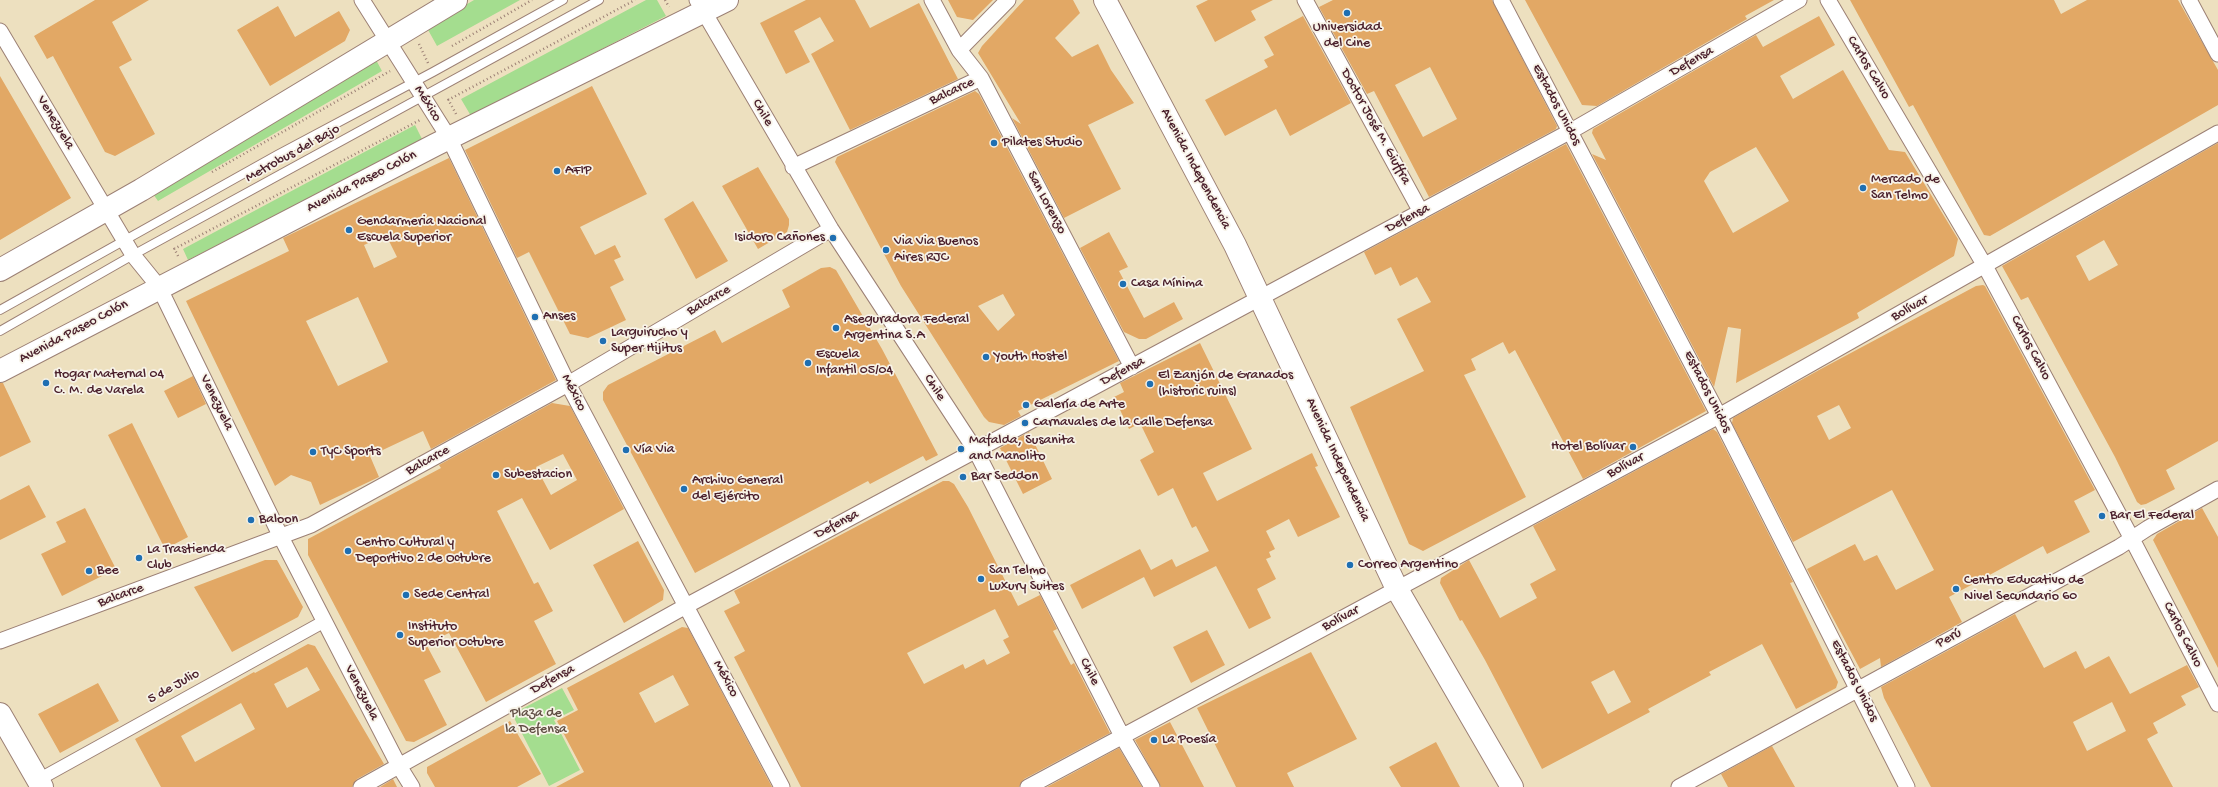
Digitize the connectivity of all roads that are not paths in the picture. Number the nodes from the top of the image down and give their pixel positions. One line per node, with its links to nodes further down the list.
1 (362, 0): 16 (street, México)
2 (456, 0): 16 (main road)
3 (563, 0): 20 (lane, Metrobus del Bajo)
4 (599, 0): 21 (lane, Metrobus del Bajo)
5 (727, 0): 14 (main road, Avenida Paseo Colón)
6 (932, 0): 17 (street, San Lorenzo)
7 (1008, 0): 17 (street)
8 (1105, 0): 34 (main road, Avenida Independencia)
9 (1305, 0): 27 (street, Doctor José M. Giuffra)
10 (1501, 0): 22 (street, Estados Unidos)
11 (1799, 0): 22 (street, Defensa)
12 (1828, 0): 31 (street, Carlos Calvo)
13 (2189, 0): 18 (street)
14 (700, 6): 24 (main road, Avenida Paseo Colón); 25 (street, Chile)
15 (0, 30): 26 (street, Venezuela)
16 (387, 41): 20 (street, México); 26 (main road)
17 (959, 50): 19 (street, San Lorenzo)
18 (2218, 54)
19 (981, 78): 25 (street, Balcarce); 37 (street, San Lorenzo)
20 (413, 82): 21 (street, México); 29 (lane, Metrobus del Bajo)
21 (423, 97): 24 (street, México); 30 (lane, Metrobus del Bajo)
22 (1570, 131): 27 (street, Defensa); 40 (street, Estados Unidos)
23 (2218, 133): 31 (street, Bolívar)
24 (449, 138): 33 (main road, Avenida Paseo Colón); 39 (street, México)
25 (793, 167): 28 (street, Chile)
26 (106, 210): 29 (street, Venezuela); 32 (main road)
27 (1421, 212): 34 (street, Defensa)
28 (831, 229): 39 (street, Balcarce); 41 (street, Chile)
29 (124, 240): 30 (street, Venezuela); 35 (lane, Metrobus del Bajo)
30 (133, 255): 33 (street, Venezuela); 36 (lane, Metrobus del Bajo)
31 (1986, 266): 40 (street, Bolívar); 44 (street, Carlos Calvo)
32 (0, 270)
33 (159, 287): 38 (main road, Avenida Paseo Colón); 43 (street, Venezuela)
34 (1262, 298): 37 (street, Defensa); 45 (main road, Avenida Independencia)
35 (0, 310)
36 (0, 331)
37 (1132, 367): 41 (street, Defensa)
38 (0, 371)
39 (568, 384): 43 (street, Balcarce); 46 (street, México)
40 (1719, 416): 45 (street, Bolívar); 49 (street, Estados Unidos)
41 (976, 451): 46 (street, Defensa); 52 (street, Chile)
42 (2218, 489): 44 (street, Perú)
43 (281, 537): 47 (street, Venezuela); 48 (street, Balcarce)
44 (2132, 538): 49 (street, Perú); 50 (street, Carlos Calvo)
45 (1397, 589): 52 (street, Bolívar); 60 (main road, Avenida Independencia)
46 (686, 606): 53 (street, Defensa); 57 (street, México)
47 (325, 621): 53 (street, Venezuela); 54 (street, 5 de Julio)
48 (0, 641)
49 (1858, 688): 61 (street, Perú); 62 (street, Estados Unidos)
50 (2218, 704)
51 (0, 714): 54 (main road)
52 (1122, 736): 58 (street, Bolívar); 59 (street, Chile)
53 (399, 766): 55 (street, Defensa); 56 (street, Venezuela)
54 (40, 783)
55 (361, 787)
56 (412, 787)
57 (782, 787)
58 (1028, 787)
59 (1152, 787)
60 (1512, 787)
61 (1679, 787)
62 (1907, 787)

